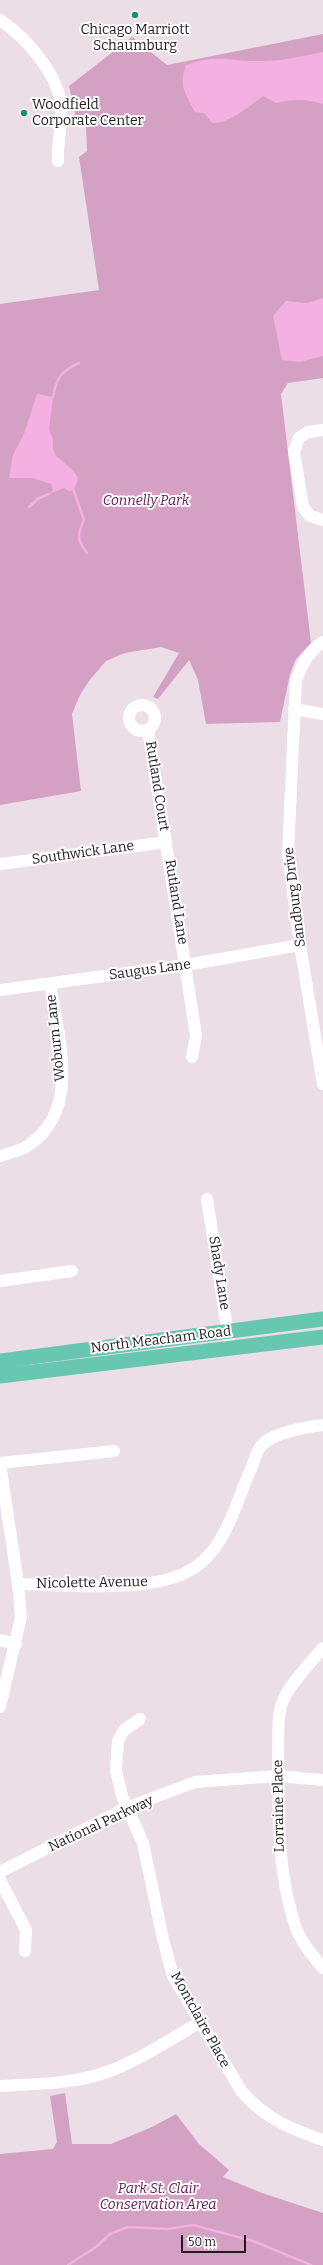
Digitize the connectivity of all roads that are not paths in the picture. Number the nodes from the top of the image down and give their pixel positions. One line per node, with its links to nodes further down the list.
1 (0, 20): 2 (street)
2 (58, 161)
3 (323, 430): 4 (street)
4 (323, 520)
5 (323, 642): 6 (street, Sandburg Drive)
6 (294, 709): 7 (street); 11 (street, Sandburg Drive)
7 (323, 714)
8 (148, 730): 9 (street, Rutland Court)
9 (166, 842): 10 (street, Southwick Lane); 12 (street, Rutland Lane)
10 (0, 864)
11 (300, 945): 12 (street, Saugus Lane); 16 (street, Sandburg Drive)
12 (186, 965): 13 (street, Saugus Lane); 15 (street, Rutland Lane)
13 (50, 984): 14 (street, Saugus Lane); 17 (street, Woburn Lane)
14 (0, 990)
15 (192, 1057)
16 (323, 1084)
17 (0, 1156)
18 (207, 1199): 22 (street, Shady Lane)
19 (72, 1271): 20 (street)
20 (0, 1281)
21 (323, 1319): 22 (main road, North Meacham Road)
22 (228, 1331): 24 (street, Shady Lane); 25 (main road, North Meacham Road)
23 (323, 1337): 24 (main road, North Meacham Road)
24 (230, 1347): 26 (main road, North Meacham Road)
25 (0, 1361)
26 (0, 1376)
27 (323, 1425): 30 (street, Nicolette Avenue)
28 (114, 1451): 29 (street)
29 (0, 1463): 30 (street)
30 (18, 1584): 32 (street)
31 (0, 1640): 32 (street)
32 (16, 1644): 34 (street)
33 (323, 1648): 36 (street, Lorraine Place)
34 (0, 1707)
35 (140, 1719): 38 (street, Montclaire Place)
36 (278, 1776): 37 (street, National Parkway); 38 (street, National Parkway); 42 (street, Lorraine Place)
37 (323, 1780)
38 (126, 1808): 39 (street, National Parkway); 43 (street, Montclaire Place)
39 (0, 1872)
40 (0, 1880): 41 (street)
41 (25, 1951)
42 (323, 1968)
43 (199, 2023): 44 (street); 45 (street, Montclaire Place)
44 (0, 2086)
45 (323, 2140)

